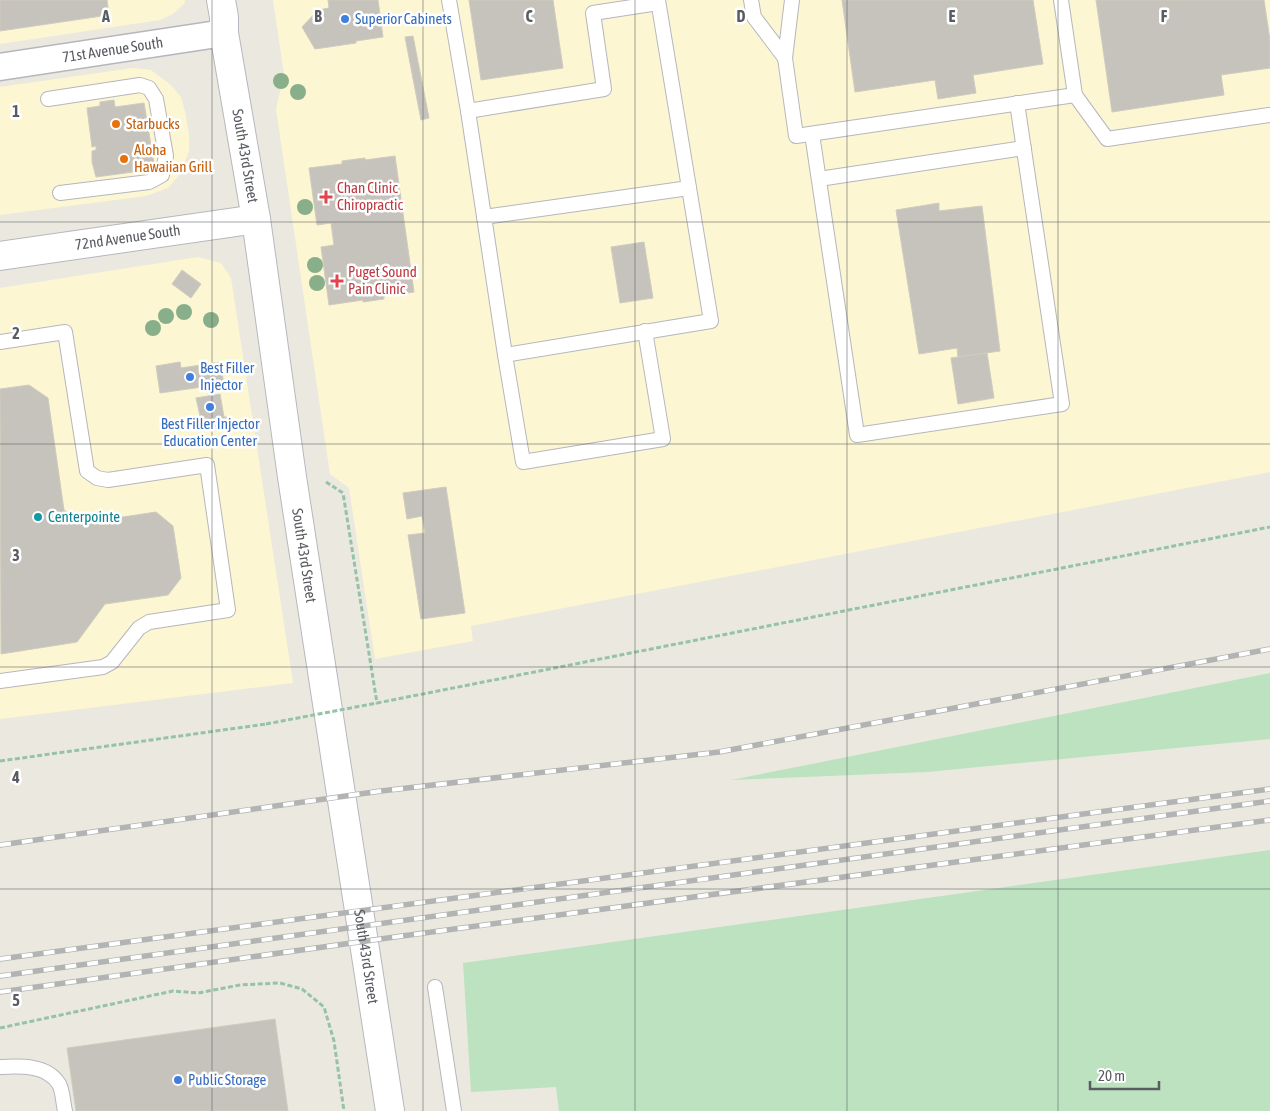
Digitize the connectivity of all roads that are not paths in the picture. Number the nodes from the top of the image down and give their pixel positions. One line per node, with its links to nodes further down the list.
1 (221, 0): 7 (main road, South 43rd Street)
2 (449, 0): 13 (lane)
3 (751, 0): 8 (lane)
4 (792, 0): 8 (lane)
5 (1061, 0): 10 (lane)
6 (658, 1): 13 (lane); 18 (lane)
7 (224, 33): 9 (street, 71st Avenue South); 21 (main road, South 43rd Street)
8 (785, 58): 15 (lane)
9 (0, 67)
10 (1075, 95): 12 (lane); 14 (lane)
11 (48, 99): 19 (lane)
12 (1017, 103): 15 (lane); 16 (lane)
13 (468, 111): 20 (lane)
14 (1269, 115)
15 (812, 134): 17 (lane)
16 (1024, 148): 17 (lane); 17 (lane)
17 (819, 179)
18 (689, 188): 20 (lane); 23 (lane)
19 (60, 193)
20 (484, 217): 25 (lane)
21 (256, 219): 22 (main road, 72nd Avenue South); 30 (main road, South 43rd Street)
22 (0, 256)
23 (645, 331): 25 (lane); 25 (lane)
24 (0, 342): 26 (lane)
25 (505, 356)
26 (0, 681)
27 (435, 987): 31 (lane)
28 (0, 1067): 29 (lane)
29 (65, 1111)
30 (390, 1111)
31 (454, 1111)

